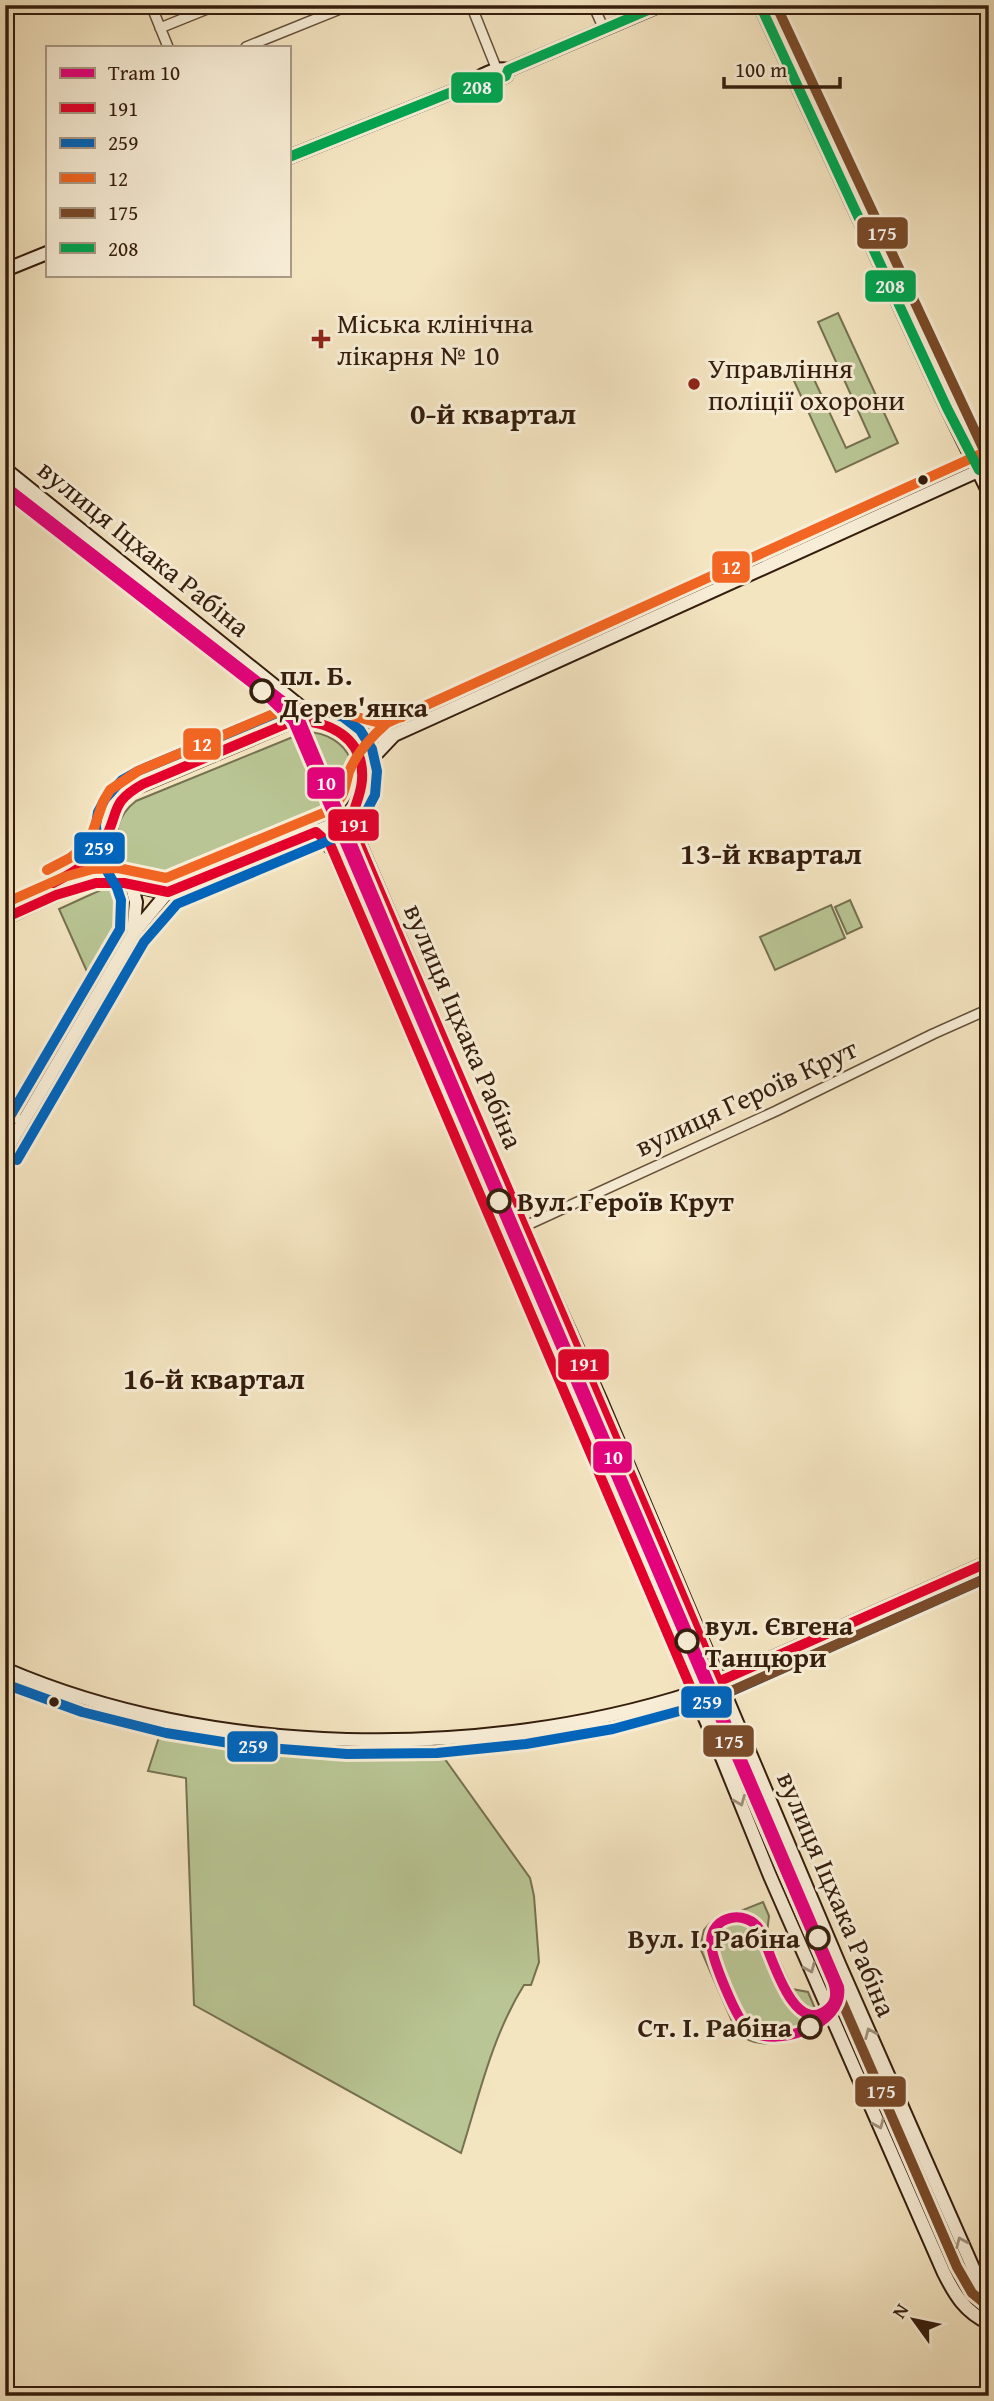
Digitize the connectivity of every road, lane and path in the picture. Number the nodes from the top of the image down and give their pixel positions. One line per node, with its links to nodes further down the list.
1 (151, 5): 8 (street)
2 (217, 5): 8 (street)
3 (350, 5): 11 (street)
4 (471, 5): 12 (street)
5 (593, 5): 9 (street)
6 (661, 5): 9 (main road)
7 (760, 5): 16 (main road)
8 (160, 29): 10 (street)
9 (604, 29): 12 (main road)
10 (167, 46)
11 (248, 46)
12 (502, 70): 13 (main road)
13 (290, 157)
14 (46, 253): 15 (main road)
15 (5, 270)
16 (984, 468): 18 (main road); 21 (main road)
17 (5, 469): 19 (main road, вулиця Іцхака Рабіна)
18 (989, 493)
19 (317, 720): 20 (main road); 24 (main road)
20 (333, 726): 21 (main road); 22 (main road)
21 (394, 735): 22 (main road)
22 (363, 776): 23 (main road)
23 (354, 806): 25 (main road); 35 (main road, вулиця Іцхака Рабіна)
24 (108, 832): 26 (main road); 28 (main road)
25 (316, 832): 27 (main road); 39 (main road, вулиця Іцхака Рабіна)
26 (131, 884): 27 (main road); 29 (main road); 30 (main road)
27 (168, 892): 30 (main road)
28 (5, 903)
29 (5, 918)
30 (133, 934): 33 (main road)
31 (989, 1009): 35 (street, вулиця Героїв Крут)
32 (5, 1111): 33 (street)
33 (23, 1122): 34 (main road)
34 (5, 1153)
35 (523, 1227): 38 (main road, вулиця Іцхака Рабіна)
36 (989, 1562): 38 (main road)
37 (5, 1669): 39 (main road)
38 (719, 1683): 39 (main road); 40 (main road, вулиця Іцхака Рабіна, one-way to 38)
39 (693, 1693): 41 (main road, вулиця Іцхака Рабіна, one-way to 41)
40 (987, 2300): 41 (main road)
41 (960, 2302): 42 (main road, вулиця Іцхака Рабіна)
42 (989, 2323)

